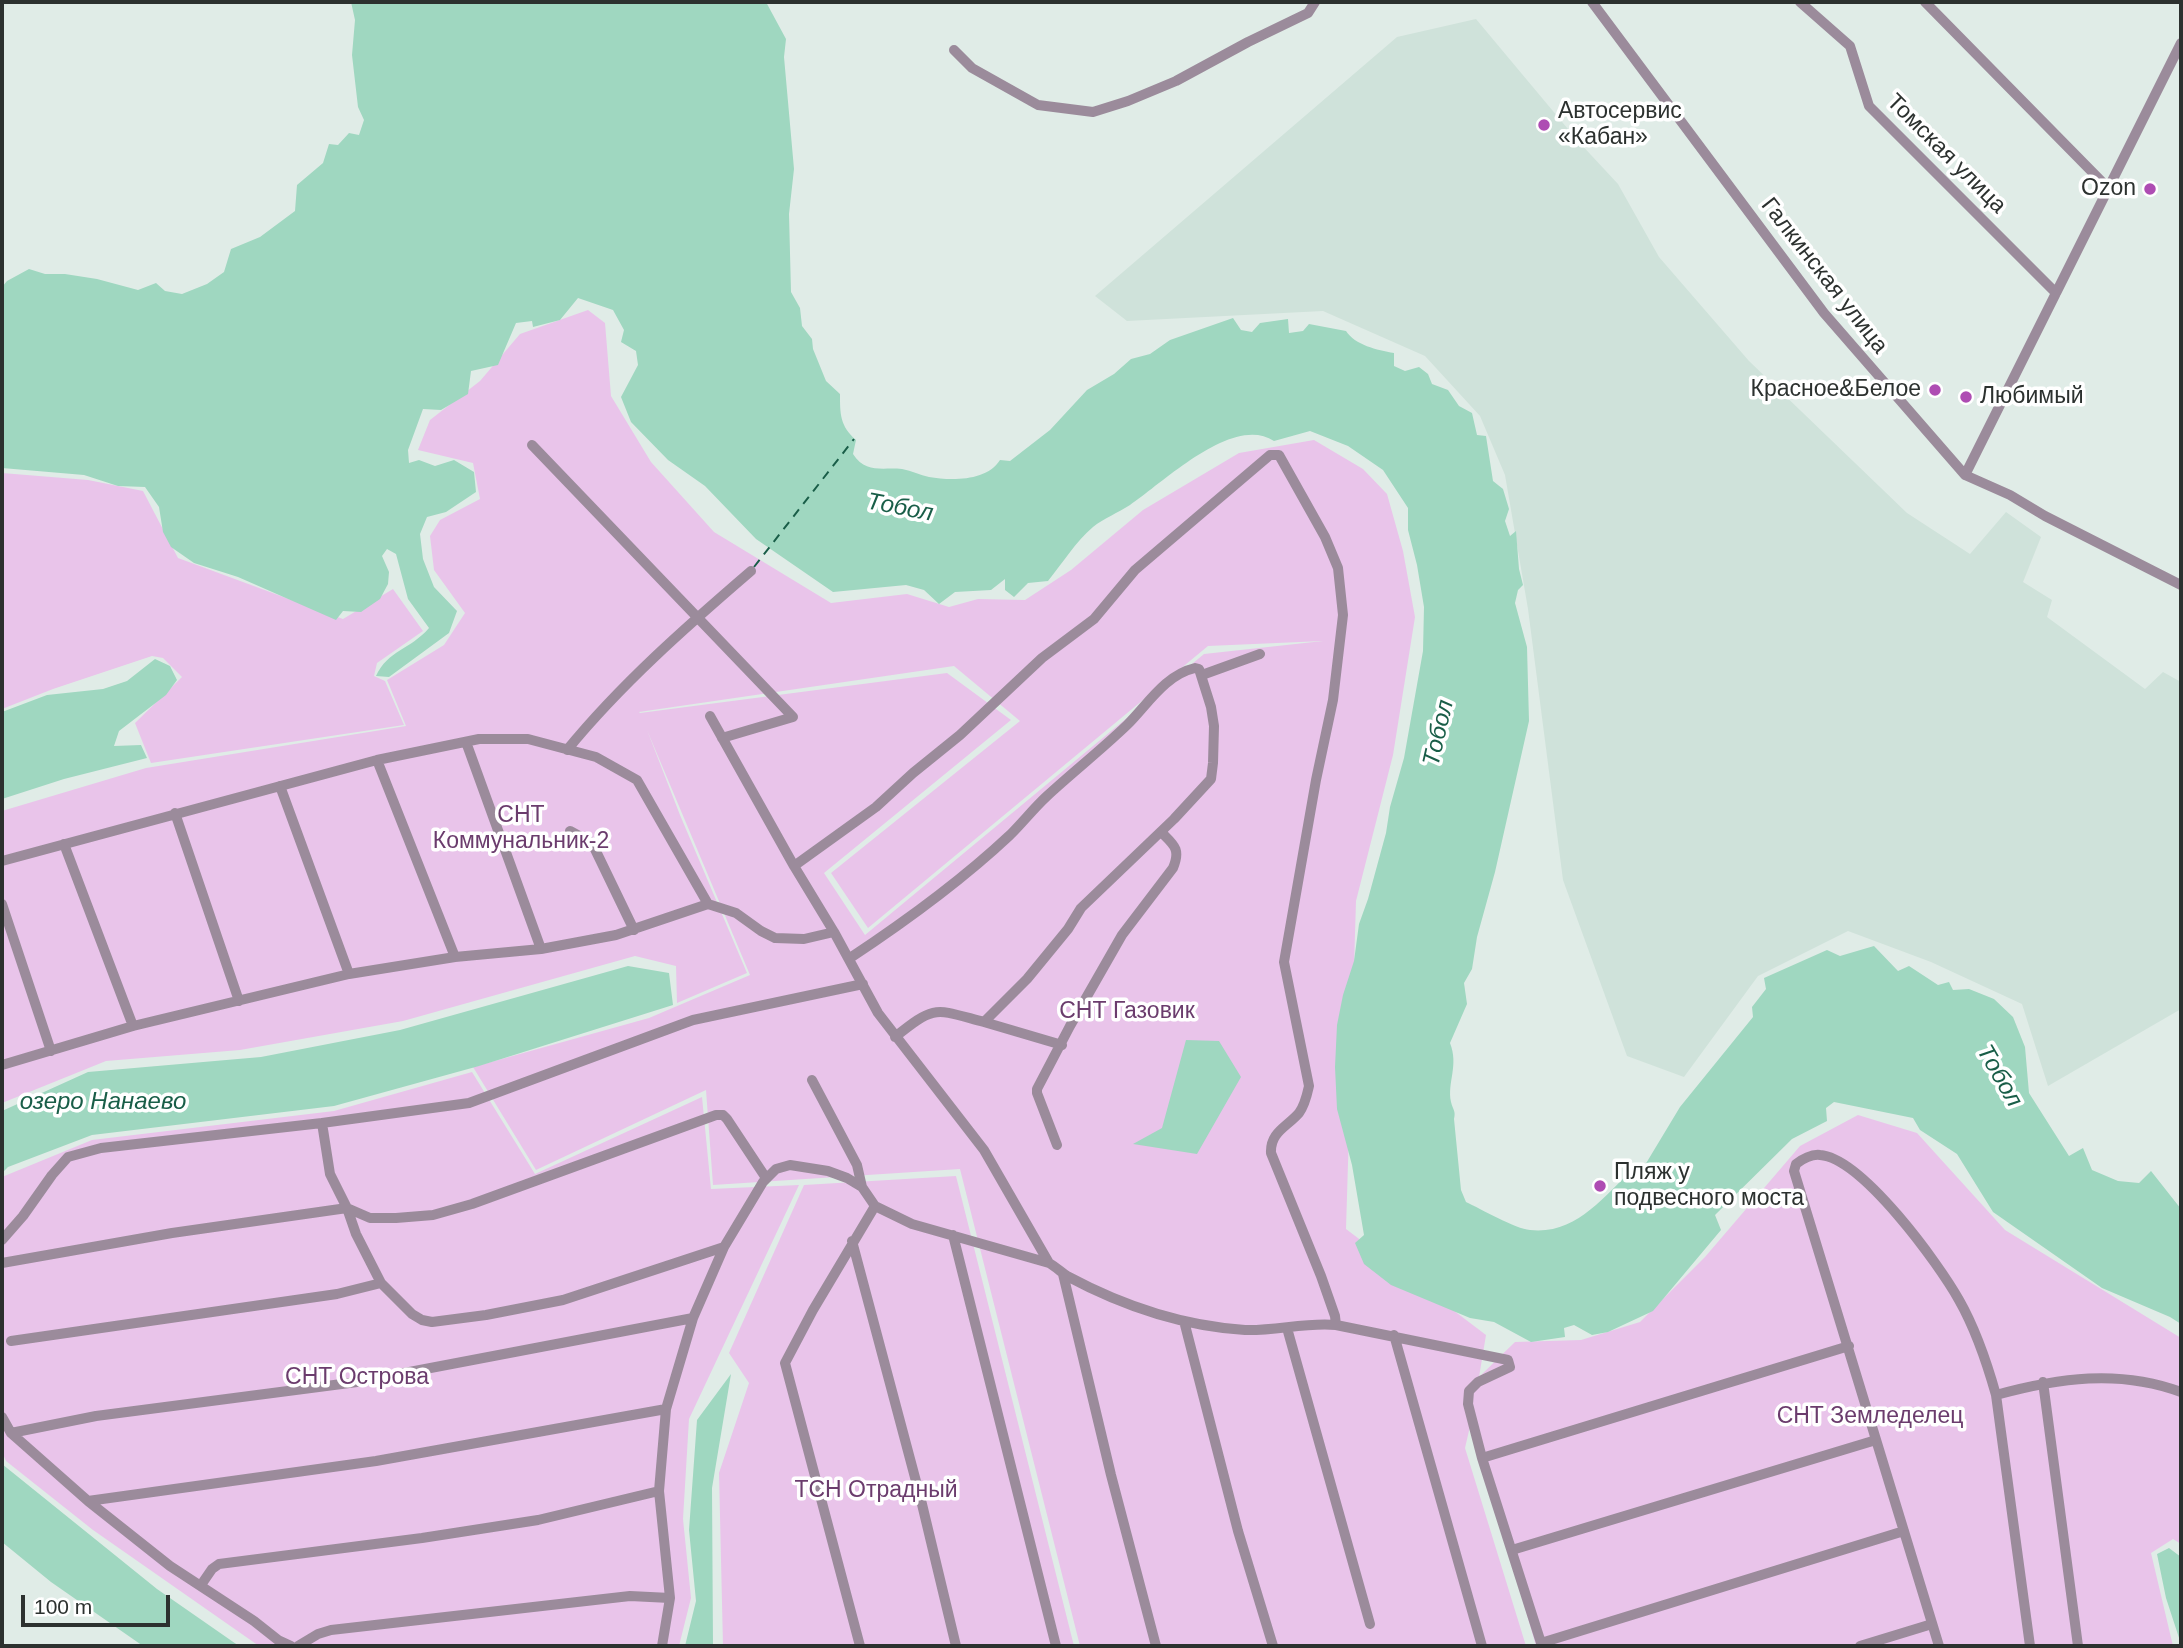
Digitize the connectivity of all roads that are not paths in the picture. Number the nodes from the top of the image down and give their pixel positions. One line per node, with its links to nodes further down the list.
1 (1315, 2): 6 (street)
2 (1592, 2): 10 (street, Галкинская улица)
3 (1800, 2): 8 (street, Томская улица)
4 (1926, 2): 7 (street)
5 (2181, 43): 7 (street)
6 (954, 50)
7 (2108, 188): 8 (street)
8 (2056, 293): 10 (street)
9 (532, 444): 13 (street)
10 (1965, 475): 12 (street, Галкинская улица)
11 (751, 571): 13 (street)
12 (2181, 585)
13 (697, 617): 17 (street); 19 (street)
14 (1261, 654): 15 (street)
15 (1202, 675): 24 (street); 34 (street)
16 (710, 716): 17 (street)
17 (722, 738): 27 (street)
18 (466, 742): 19 (street); 20 (street); 32 (street)
19 (567, 750): 29 (street)
20 (377, 760): 21 (street); 33 (street)
21 (279, 786): 22 (street); 35 (street)
22 (175, 813): 25 (street); 37 (street)
23 (570, 831): 30 (street)
24 (1161, 832): 38 (street); 41 (street)
25 (64, 844): 26 (street); 39 (street)
26 (2, 862)
27 (794, 866): 31 (street); 61 (street)
28 (2, 904): 42 (street)
29 (708, 904): 30 (street); 31 (street)
30 (635, 930): 32 (street)
31 (834, 932): 34 (street)
32 (541, 949): 33 (street)
33 (455, 957): 35 (street)
34 (850, 958): 36 (street)
35 (349, 974): 37 (street)
36 (863, 984): 40 (street); 45 (street)
37 (239, 1001): 39 (street)
38 (984, 1022): 40 (street); 41 (street)
39 (133, 1026): 42 (street)
40 (895, 1037): 56 (street)
41 (1062, 1045): 46 (street)
42 (51, 1051): 43 (street)
43 (2, 1065)
44 (812, 1080): 48 (street)
45 (322, 1123): 50 (street); 52 (street)
46 (1057, 1145)
47 (766, 1178): 48 (street); 50 (street); 54 (street)
48 (862, 1187): 49 (street)
49 (875, 1206): 51 (street); 53 (street)
50 (347, 1208): 55 (street); 58 (street)
51 (953, 1235): 56 (street); 88 (street)
52 (2, 1240)
53 (852, 1241): 86 (street); 87 (street)
54 (724, 1247): 58 (street); 59 (street)
55 (2, 1263)
56 (1049, 1263): 57 (street)
57 (1063, 1274): 60 (street); 89 (street)
58 (381, 1283): 64 (street)
59 (693, 1318): 69 (street); 71 (street)
60 (1184, 1321): 62 (street); 90 (street)
61 (1336, 1325): 62 (street); 63 (street)
62 (1287, 1328): 80 (street)
63 (1394, 1335): 73 (street); 91 (street)
64 (12, 1341)
65 (1849, 1346): 68 (street); 72 (street); 73 (street)
66 (2043, 1382): 67 (street); 68 (street); 95 (street)
67 (2181, 1392)
68 (1996, 1395): 94 (street)
69 (666, 1409): 74 (street); 75 (street)
70 (2, 1417): 71 (street)
71 (11, 1433): 75 (street)
72 (1876, 1440): 76 (street); 77 (street)
73 (1482, 1458): 77 (street)
74 (659, 1492): 78 (street); 79 (street)
75 (88, 1501): 78 (street)
76 (1904, 1531): 81 (street); 82 (street)
77 (1512, 1549): 82 (street)
78 (201, 1585): 83 (street)
79 (670, 1598): 84 (street); 85 (street)
80 (1370, 1624)
81 (1932, 1624): 92 (street); 93 (street)
82 (1542, 1644)
83 (290, 1646)
84 (298, 1646)
85 (662, 1646)
86 (860, 1646)
87 (956, 1646)
88 (1056, 1646)
89 (1156, 1646)
90 (1273, 1646)
91 (1482, 1646)
92 (1860, 1646)
93 (1939, 1646)
94 (2031, 1646)
95 (2078, 1646)

